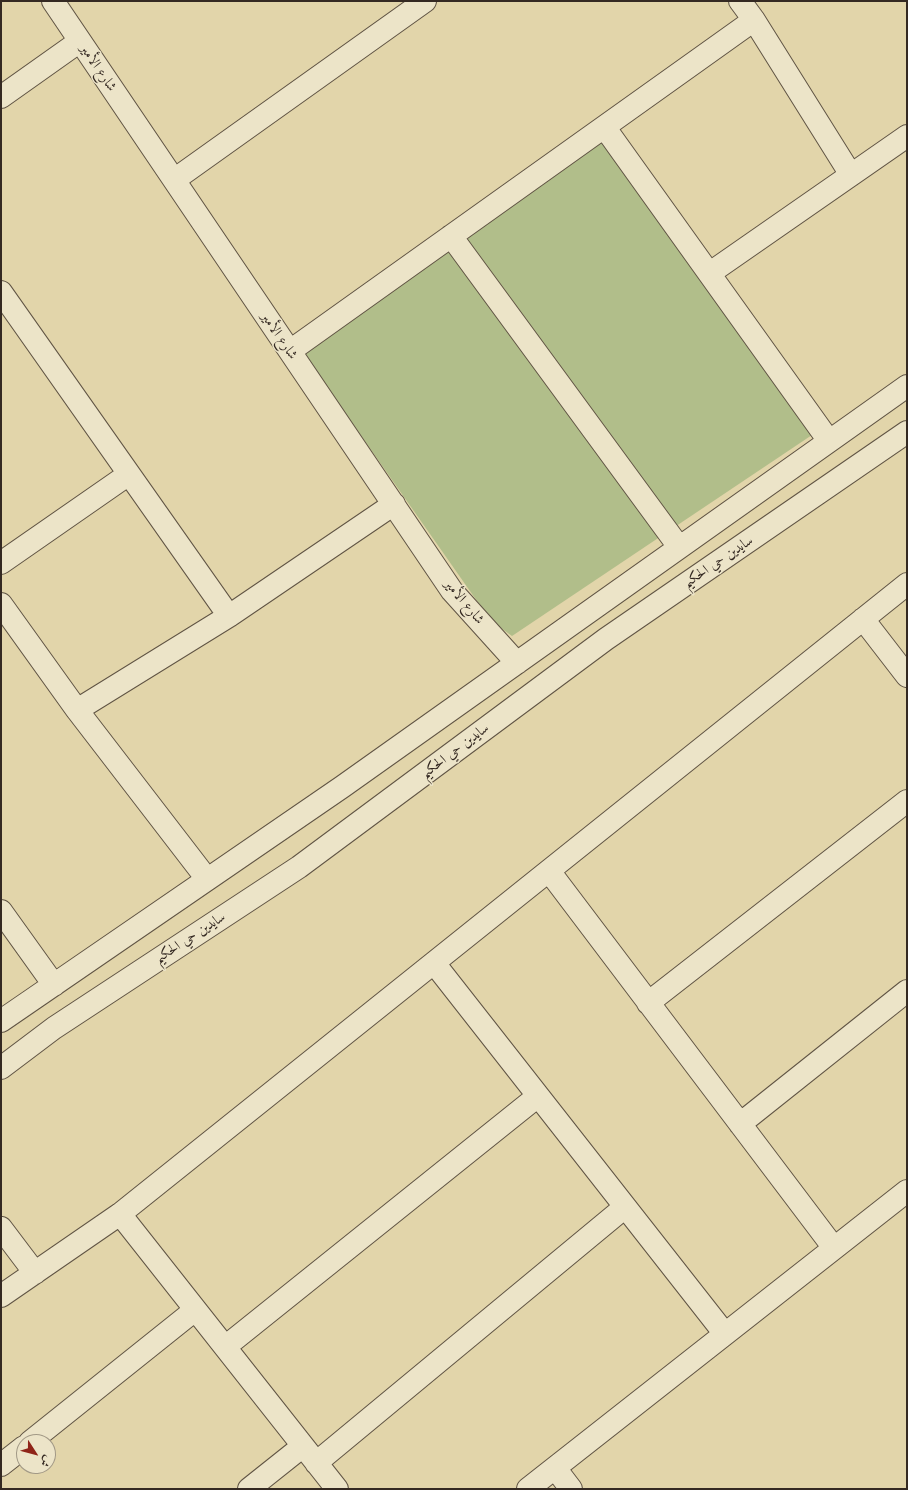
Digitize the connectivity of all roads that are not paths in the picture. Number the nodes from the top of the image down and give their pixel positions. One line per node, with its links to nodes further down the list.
1 (53, 1): 5 (street, شارع الأمير)
2 (425, 1): 10 (street)
3 (740, 1): 4 (street)
4 (754, 20): 7 (street); 9 (street)
5 (80, 41): 6 (street); 10 (street, شارع الأمير)
6 (1, 97)
7 (605, 128): 11 (street); 12 (street)
8 (907, 136): 9 (street)
9 (851, 175): 12 (street)
10 (174, 180): 14 (street, شارع الأمير)
11 (451, 236): 14 (street); 20 (street)
12 (710, 273): 17 (street)
13 (1, 292): 18 (street)
14 (290, 351): 19 (street, شارع الأمير)
15 (907, 386): 17 (street)
16 (907, 432): 38 (street, سايدين حي الحكيم)
17 (829, 441): 20 (street)
18 (129, 474): 21 (street); 24 (street)
19 (394, 504): 24 (street); 26 (street, شارع الأمير)
20 (679, 547): 26 (street)
21 (1, 563)
22 (907, 584): 25 (street)
23 (1, 604): 28 (street)
24 (229, 616): 28 (street)
25 (863, 619): 27 (street); 30 (street)
26 (517, 663): 31 (street)
27 (907, 676)
28 (77, 710): 31 (street)
29 (907, 800): 36 (street)
30 (549, 871): 33 (street); 36 (street)
31 (207, 879): 34 (street)
32 (1, 911): 34 (street)
33 (434, 963): 39 (street); 43 (street)
34 (54, 985): 37 (street)
35 (907, 991): 40 (street)
36 (648, 1003): 40 (street)
37 (1, 1021)
38 (1, 1068)
39 (538, 1096): 42 (street); 50 (street)
40 (740, 1124): 45 (street)
41 (907, 1191): 45 (street)
42 (625, 1207): 49 (street); 54 (street)
43 (120, 1214): 46 (street); 48 (street)
44 (1, 1228): 46 (street)
45 (834, 1248): 49 (street)
46 (35, 1273): 47 (street)
47 (1, 1296)
48 (195, 1310): 50 (street); 51 (street)
49 (725, 1334): 56 (street)
50 (225, 1347): 52 (street)
51 (40, 1434)
52 (303, 1446): 54 (street); 57 (street)
53 (16, 1453): 55 (street)
54 (316, 1463): 58 (street)
55 (1, 1465)
56 (555, 1468): 59 (street); 60 (street)
57 (249, 1489)
58 (337, 1489)
59 (528, 1489)
60 (571, 1489)

